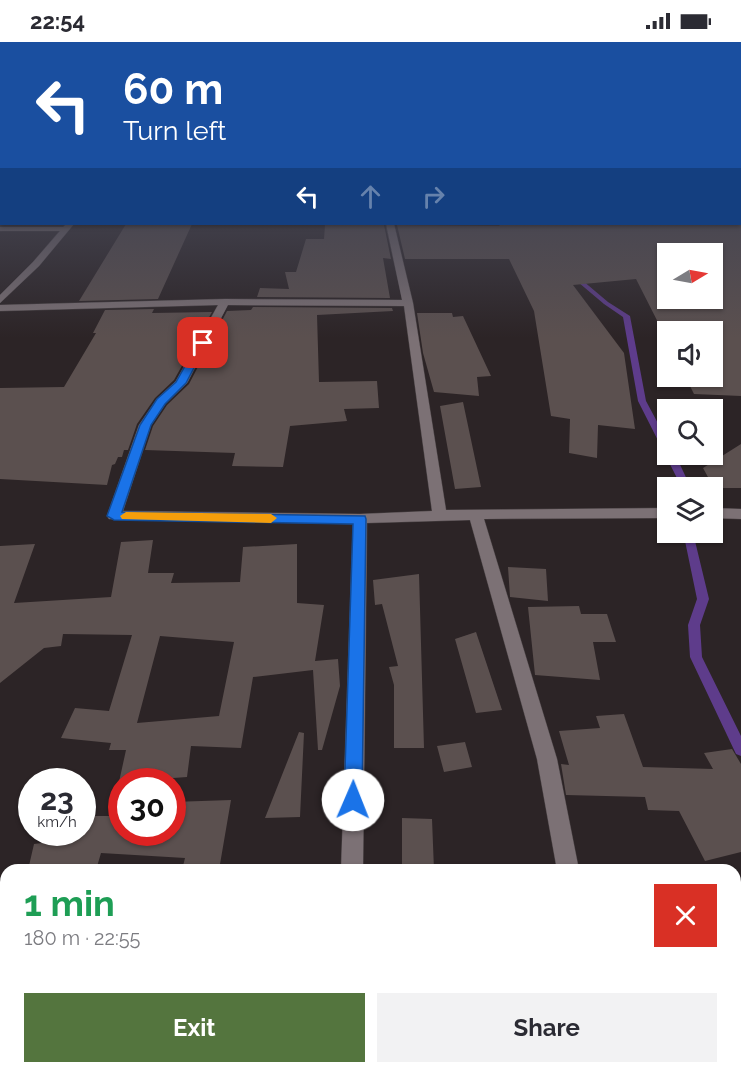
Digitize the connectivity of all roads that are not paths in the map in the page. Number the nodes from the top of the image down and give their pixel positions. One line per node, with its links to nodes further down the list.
1 (54, 242): 3 (street)
2 (394, 242): 5 (street)
3 (0, 300)
4 (225, 302): 5 (street); 6 (street); 12 (street)
5 (408, 303): 11 (street)
6 (0, 308)
7 (657, 513): 9 (street)
8 (723, 513): 10 (street)
9 (475, 514): 11 (street); 14 (street)
10 (741, 514)
11 (440, 515): 12 (street)
12 (360, 519): 13 (street)
13 (352, 864)
14 (567, 864)

